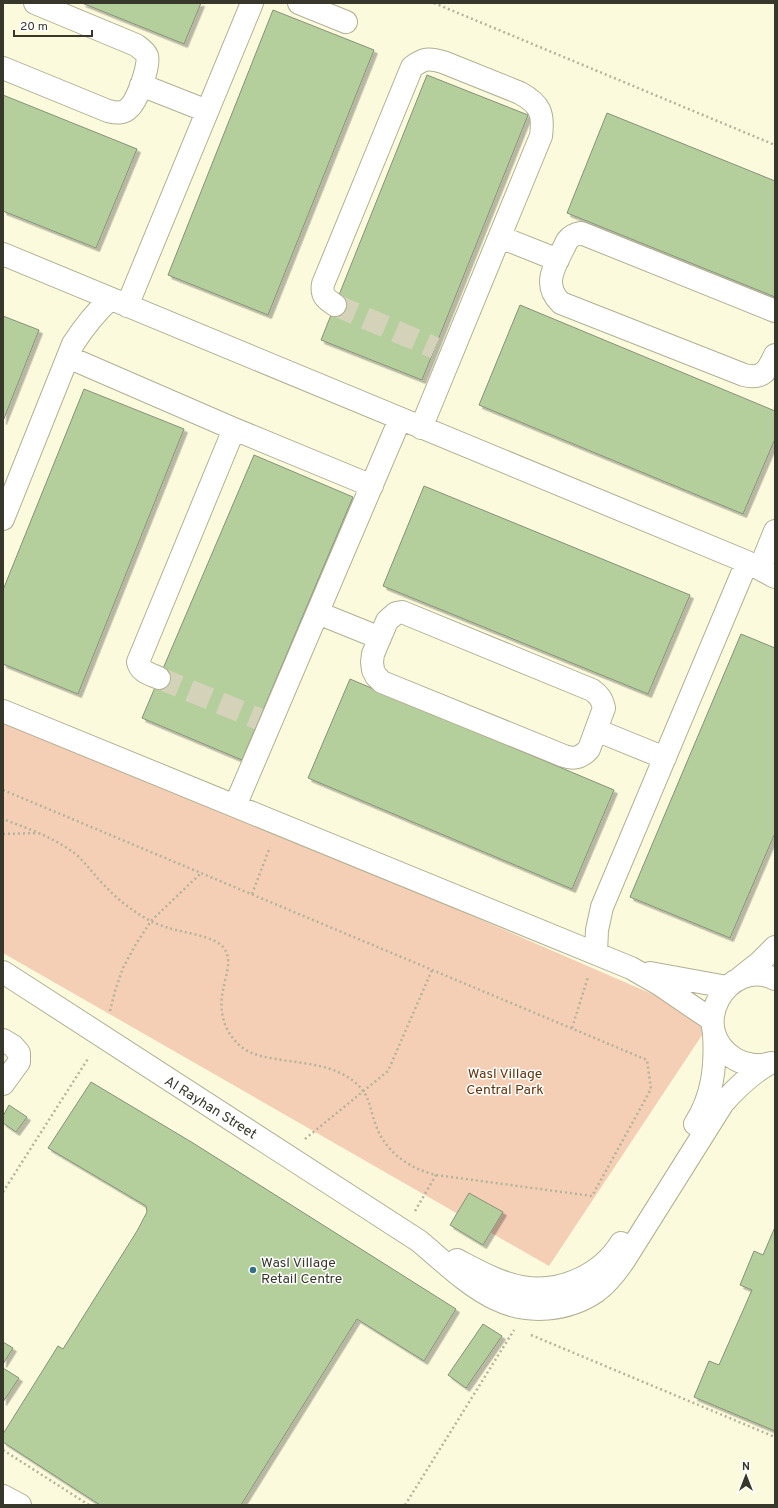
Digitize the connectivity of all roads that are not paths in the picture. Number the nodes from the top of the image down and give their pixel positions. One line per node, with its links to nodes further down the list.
1 (35, 3): 6 (street)
2 (252, 3): 7 (street)
3 (299, 3): 4 (street)
4 (346, 22)
5 (3, 68): 6 (street)
6 (141, 85): 7 (street)
7 (207, 111): 11 (street)
8 (500, 237): 10 (street); 12 (street); 17 (street)
9 (3, 254): 11 (street)
10 (558, 260): 13 (street); 14 (street)
11 (118, 302): 15 (street); 16 (street)
12 (335, 305)
13 (775, 311)
14 (775, 355)
15 (68, 357): 18 (street); 19 (street)
16 (400, 419): 17 (street); 20 (street)
17 (421, 428): 23 (street)
18 (234, 430): 20 (street); 26 (street)
19 (10, 482): 21 (street)
20 (372, 486): 24 (street)
21 (3, 519)
22 (775, 530): 23 (street)
23 (764, 570): 29 (street)
24 (318, 613): 25 (street); 30 (street)
25 (380, 638): 28 (street); 28 (street)
26 (159, 678)
27 (3, 711): 30 (street)
28 (596, 730): 29 (street)
29 (665, 758): 32 (street)
30 (235, 806): 32 (street)
31 (775, 947): 36 (street)
32 (596, 953): 33 (street)
33 (631, 968): 36 (street); 37 (street)
34 (3, 972): 41 (street, Al Rayhan Street)
35 (775, 978): 36 (street)
36 (734, 982): 37 (street)
37 (713, 1027): 39 (street); 41 (street)
38 (3, 1040): 40 (street)
39 (771, 1063): 41 (street)
40 (3, 1084)
41 (667, 1180)
42 (3, 1496): 45 (street)
43 (3, 1499): 44 (street)
44 (11, 1505)
45 (20, 1505)

